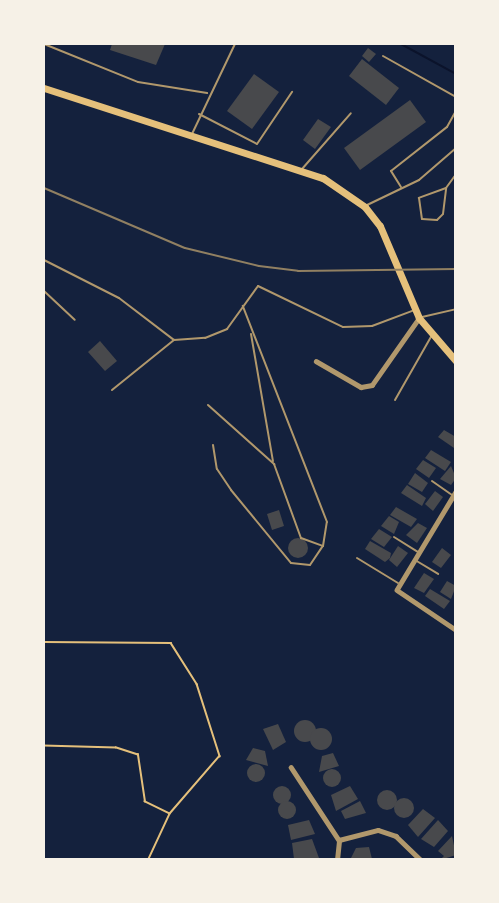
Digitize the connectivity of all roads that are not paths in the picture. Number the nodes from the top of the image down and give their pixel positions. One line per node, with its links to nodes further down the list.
1 (44, 44): 7 (lane)
2 (236, 44): 3 (lane); 7 (lane)
3 (257, 44)
4 (383, 56): 8 (lane)
5 (44, 88): 12 (main road)
6 (292, 92): 11 (lane)
7 (207, 93): 11 (lane)
8 (456, 97)
9 (456, 111): 16 (lane)
10 (351, 113): 14 (lane)
11 (199, 114): 12 (lane)
12 (191, 137): 14 (main road)
13 (456, 148): 16 (lane)
14 (302, 170): 18 (main road)
15 (456, 174): 17 (lane)
16 (401, 187): 18 (lane)
17 (446, 188): 17 (lane)
18 (365, 207): 22 (main road)
19 (44, 260): 28 (lane)
20 (44, 291): 25 (lane)
21 (243, 306): 22 (lane); 26 (lane); 28 (lane)
22 (416, 309): 24 (main road)
23 (456, 309): 24 (lane)
24 (419, 318): 27 (main road); 29 (street)
25 (75, 320)
26 (251, 329): 35 (lane); 41 (lane)
27 (431, 337): 30 (main road); 32 (lane)
28 (174, 340): 31 (lane)
29 (316, 361)
30 (456, 361)
31 (112, 390)
32 (395, 400)
33 (208, 405): 35 (lane)
34 (213, 445): 41 (lane)
35 (274, 464): 41 (lane)
36 (432, 481): 37 (lane)
37 (454, 494): 38 (street)
38 (449, 503): 39 (lane); 42 (street)
39 (456, 507)
40 (394, 537): 42 (lane)
41 (323, 546)
42 (418, 552): 44 (street)
43 (357, 558): 46 (lane)
44 (414, 559): 45 (lane); 46 (street)
45 (438, 574)
46 (398, 583): 47 (street)
47 (456, 630)
48 (291, 767): 49 (street)
49 (339, 840): 50 (street); 51 (street)
50 (337, 860)
51 (421, 860)

